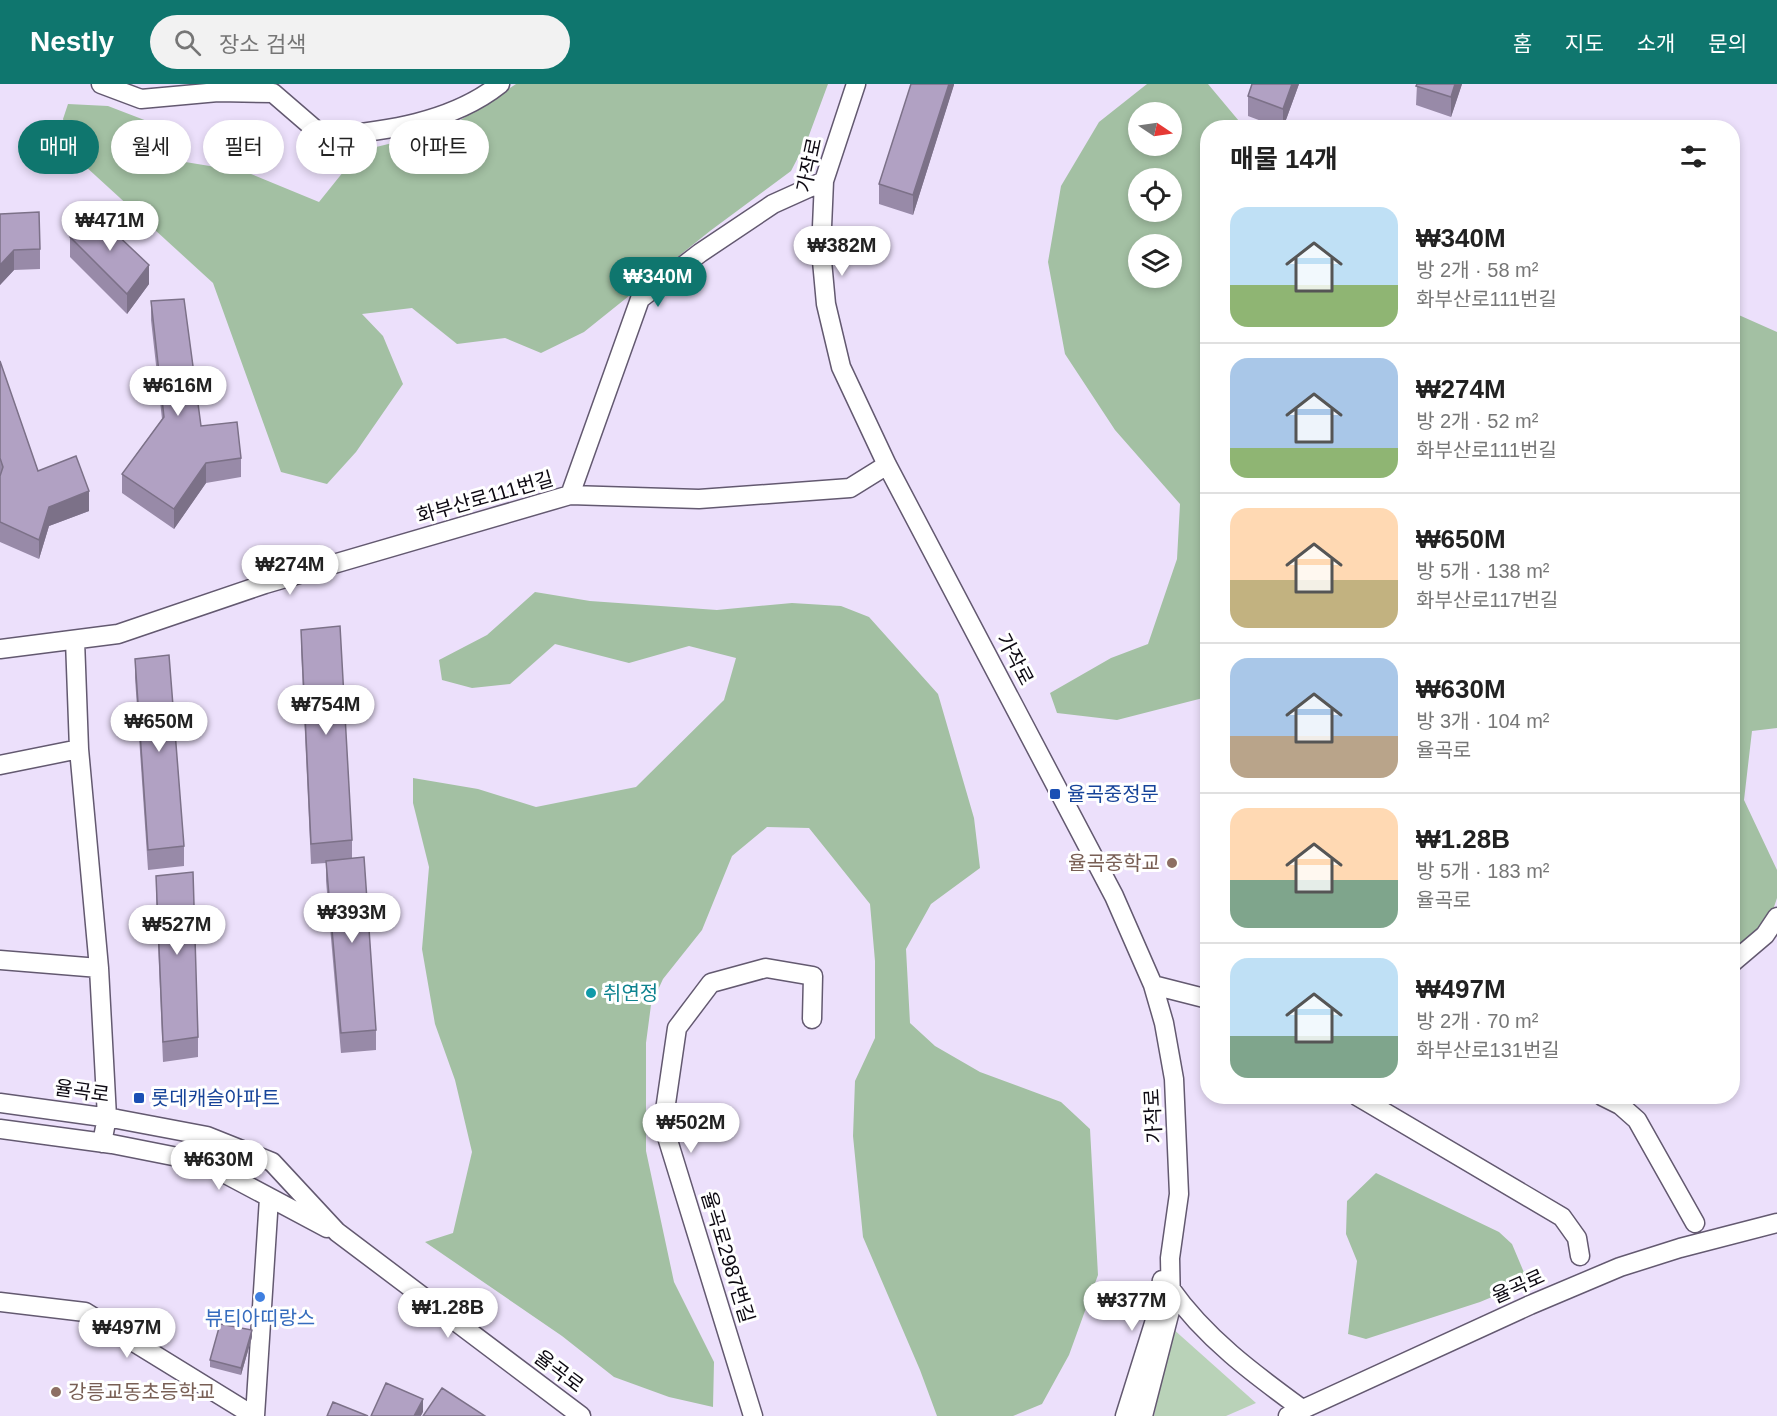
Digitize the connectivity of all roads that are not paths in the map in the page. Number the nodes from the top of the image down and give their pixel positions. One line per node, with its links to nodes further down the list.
1 (101, 84): 2 (street)
2 (500, 84)
3 (856, 84): 4 (street, 가작로)
4 (824, 181): 5 (street, 가작로); 6 (street, 화부산로111번길)
5 (887, 465): 6 (street); 15 (street, 가작로)
6 (570, 495): 7 (street, 화부산로111번길)
7 (75, 640): 8 (street, 화부산로111번길); 9 (street)
8 (0, 649)
9 (78, 749): 10 (street); 14 (street)
10 (0, 765)
11 (1777, 917): 12 (street)
12 (1740, 956)
13 (0, 960): 14 (street)
14 (99, 969): 21 (street)
15 (1153, 986): 16 (street); 29 (street, 가작로)
16 (1200, 997)
17 (812, 1020): 35 (street, 율곡로2987번길)
18 (0, 1103): 21 (street, 율곡로)
19 (1371, 1104): 28 (street)
20 (1618, 1104): 25 (street)
21 (107, 1118): 23 (street); 27 (street, 율곡로)
22 (0, 1129): 23 (street, 율곡로)
23 (102, 1143): 24 (street, 율곡로)
24 (269, 1198): 27 (street, 율곡로); 33 (street)
25 (1695, 1222)
26 (1777, 1223): 32 (street, 율곡로)
27 (337, 1232): 34 (street, 율곡로)
28 (1580, 1256)
29 (1170, 1258): 30 (street, 가작로); 36 (street, 가작로)
30 (1170, 1288): 32 (street); 37 (street, 가작로)
31 (0, 1302): 33 (street)
32 (1295, 1413)
33 (254, 1416)
34 (580, 1416)
35 (753, 1416)
36 (1125, 1416)
37 (1143, 1416)

